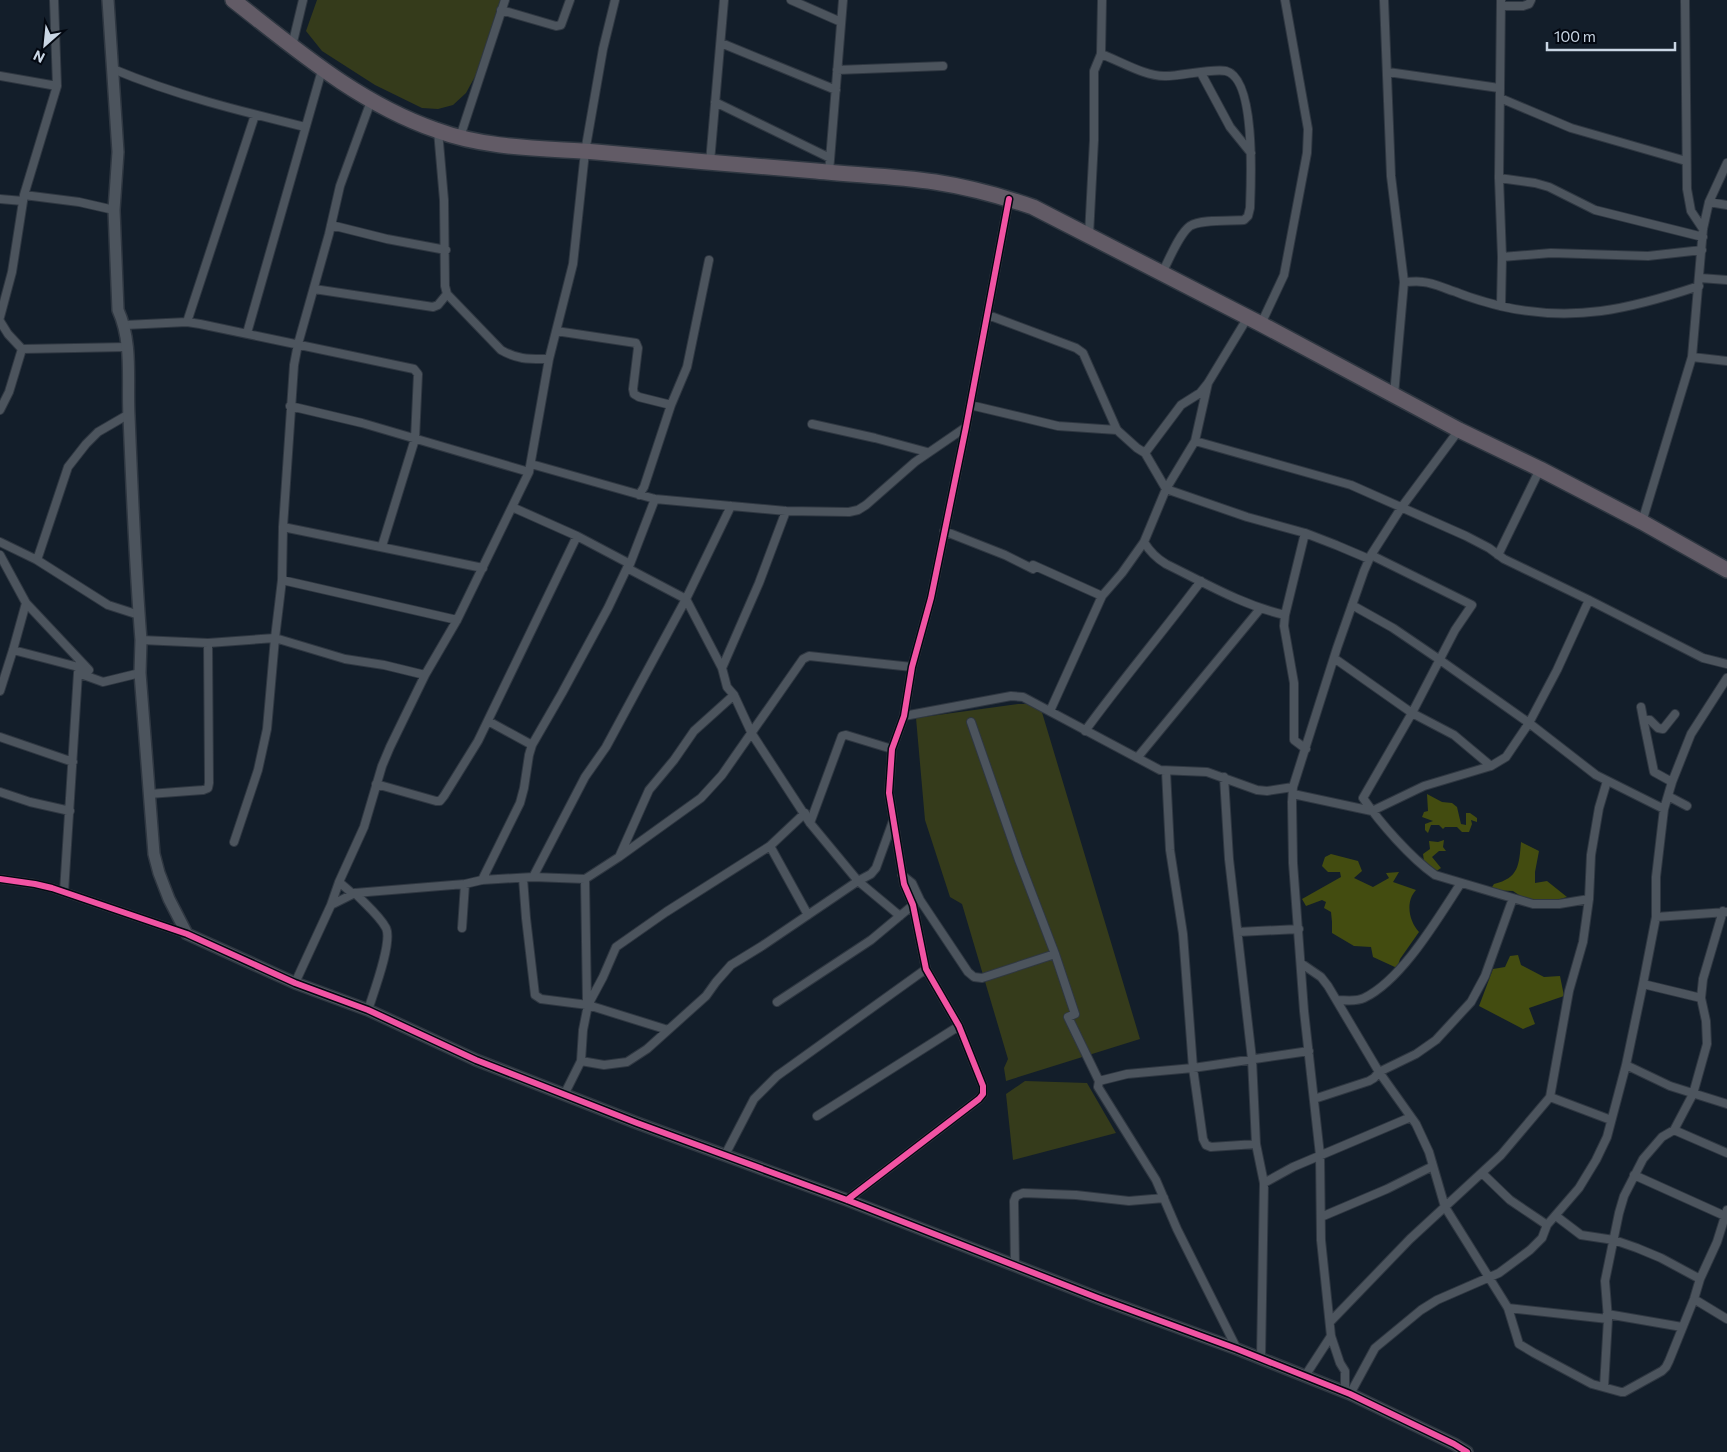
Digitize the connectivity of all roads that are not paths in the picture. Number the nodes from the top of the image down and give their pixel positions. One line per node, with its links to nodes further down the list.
1 (54, 0): 29 (street)
2 (108, 0): 23 (street)
3 (233, 0): 20 (highway)
4 (303, 0): 20 (street)
5 (505, 0): 17 (street)
6 (570, 0): 17 (street)
7 (615, 0): 39 (street)
8 (724, 0): 19 (street)
9 (791, 0): 18 (street)
10 (843, 0): 18 (street)
11 (1102, 0): 21 (street)
12 (1285, 0): 68 (street)
13 (1384, 0): 26 (street)
14 (1531, 0): 16 (street)
15 (1685, 0): 41 (street)
16 (1501, 3): 30 (street)
17 (502, 10): 38 (street)
18 (841, 22): 25 (street)
19 (721, 43): 31 (street); 34 (street)
20 (292, 46): 24 (highway)
21 (1102, 54): 27 (street); 54 (street)
22 (943, 66): 25 (street)
23 (113, 69): 35 (street); 51 (street)
24 (322, 70): 33 (highway); 36 (street)
25 (837, 70): 31 (street)
26 (1388, 72): 30 (street); 61 (street)
27 (1201, 73): 40 (street); 40 (street)
28 (0, 76): 29 (street)
29 (57, 86): 46 (street)
30 (1499, 88): 32 (street)
31 (836, 90): 44 (street)
32 (1500, 98): 41 (street); 45 (street)
33 (371, 101): 37 (highway); 52 (street)
34 (715, 102): 42 (street); 44 (street)
35 (255, 115): 36 (street); 70 (street)
36 (305, 127): 73 (street)
37 (438, 131): 38 (highway); 55 (street)
38 (460, 137): 39 (highway)
39 (585, 152): 42 (highway); 72 (street)
40 (1251, 153): 59 (street)
41 (1686, 161): 53 (street)
42 (710, 162): 44 (highway)
43 (1727, 163): 49 (street)
44 (829, 165): 48 (highway)
45 (1499, 178): 53 (street); 57 (street)
46 (23, 198): 47 (street); 51 (street); 67 (street)
47 (0, 199)
48 (1009, 199): 54 (highway); 66 (street)
49 (1709, 202): 50 (street); 53 (street)
50 (1727, 205)
51 (114, 210): 71 (street)
52 (331, 225): 55 (street); 63 (street)
53 (1703, 233): 56 (street)
54 (1089, 235): 59 (highway)
55 (446, 250): 64 (street)
56 (1702, 250): 57 (street); 62 (street)
57 (1502, 258): 65 (street)
58 (709, 260): 82 (street)
59 (1162, 273): 68 (highway)
60 (1727, 280): 62 (street)
61 (1404, 282): 65 (street); 81 (street)
62 (1700, 282): 65 (street); 77 (street)
63 (314, 289): 64 (street); 74 (street)
64 (448, 294): 78 (street)
65 (1501, 306)
66 (988, 315): 83 (street); 89 (street)
67 (0, 317)
68 (1254, 320): 80 (street); 81 (highway)
69 (0, 321): 76 (street)
70 (187, 322): 71 (street); 73 (street)
71 (125, 325): 75 (street)
72 (556, 331): 78 (street); 82 (street)
73 (246, 333): 74 (street)
74 (298, 344): 84 (street); 91 (street)
75 (127, 347): 76 (street); 86 (street)
76 (22, 349): 85 (street)
77 (1692, 357): 79 (street); 104 (street)
78 (549, 359): 95 (street)
79 (1727, 361)
80 (1208, 383): 92 (street); 94 (street)
81 (1394, 395): 90 (highway)
82 (671, 405): 98 (street)
83 (970, 405): 88 (street); 89 (street)
84 (290, 406): 91 (street); 105 (street)
85 (0, 410)
86 (129, 414): 115 (street); 127 (street)
87 (812, 424): 93 (street)
88 (966, 427): 93 (street); 106 (street)
89 (1117, 430): 94 (street)
90 (1459, 430): 96 (highway); 102 (street)
91 (415, 439): 95 (street); 111 (street)
92 (1195, 441): 97 (street); 102 (street)
93 (927, 452): 103 (street)
94 (1145, 453): 97 (street)
95 (530, 468): 98 (street); 101 (street)
96 (1540, 470): 104 (highway); 113 (street)
97 (1166, 489): 107 (street); 110 (street)
98 (639, 495): 99 (street)
99 (655, 499): 100 (street); 116 (street)
100 (731, 506): 103 (street); 122 (street)
101 (512, 507): 108 (street); 117 (street)
102 (1401, 508): 113 (street); 114 (street)
103 (786, 511): 138 (street)
104 (1642, 522): 118 (highway)
105 (283, 526): 111 (street); 119 (street)
106 (944, 531): 121 (street); 137 (street)
107 (1305, 534): 114 (street); 128 (street)
108 (577, 536): 116 (street); 151 (street)
109 (0, 542): 115 (street)
110 (1144, 542): 120 (street); 121 (street)
111 (382, 546): 117 (street)
112 (0, 555): 124 (street)
113 (1498, 556): 123 (street)
114 (1370, 557): 125 (street); 135 (street)
115 (38, 560): 127 (street)
116 (629, 566): 122 (street); 158 (street)
117 (483, 568): 129 (street)
118 (1727, 570)
119 (282, 580): 129 (street); 130 (street)
120 (1201, 581): 126 (street); 155 (street)
121 (1102, 596): 147 (street)
122 (686, 599): 138 (street); 184 (street)
123 (1589, 600): 136 (street); 153 (street)
124 (26, 604): 133 (street); 139 (street)
125 (1352, 605): 134 (street); 135 (street)
126 (1260, 609): 128 (street); 161 (street)
127 (138, 615): 131 (street)
128 (1285, 615): 160 (street)
129 (457, 620): 142 (street)
130 (275, 638): 132 (street); 142 (street); 180 (street)
131 (140, 640): 132 (street); 141 (street)
132 (208, 643): 171 (street)
133 (13, 650): 139 (street); 144 (street)
134 (1334, 658): 148 (street); 160 (street)
135 (1440, 660): 148 (street); 153 (street)
136 (1727, 664)
137 (912, 667): 150 (street); 156 (street)
138 (722, 668): 145 (street)
139 (88, 670): 140 (street)
140 (78, 673): 141 (street); 162 (street)
141 (140, 673): 171 (street)
142 (425, 674): 168 (street)
143 (1727, 678): 167 (street)
144 (0, 691)
145 (734, 695): 156 (street); 182 (street)
146 (1641, 707): 154 (street)
147 (1050, 711): 150 (street); 155 (street)
148 (1412, 713): 163 (street); 176 (street)
149 (1675, 714): 154 (street)
150 (904, 716): 159 (street)
151 (488, 721): 158 (street); 168 (street)
152 (971, 722): 207 (street)
153 (1529, 723): 163 (street); 166 (street)
154 (1644, 724): 167 (street)
155 (1085, 731): 161 (street)
156 (752, 734): 177 (street); 182 (street)
157 (0, 737): 162 (street)
158 (532, 745): 188 (street)
159 (892, 749): 178 (street); 179 (street)
160 (1306, 749): 169 (street)
161 (1137, 758): 164 (street)
162 (73, 762): 175 (street)
163 (1491, 766): 176 (street)
164 (1166, 771): 165 (street); 223 (street)
165 (1224, 777): 169 (street); 205 (street)
166 (1607, 780): 174 (street); 196 (street)
167 (1672, 782): 172 (street)
168 (376, 784): 190 (street)
169 (1293, 790): 176 (street); 204 (street)
170 (0, 792): 175 (street)
171 (149, 794): 206 (street)
172 (1668, 796): 173 (street); 174 (street)
173 (1687, 806)
174 (1664, 809): 202 (street)
175 (70, 811): 193 (street)
176 (1372, 812): 191 (street)
177 (805, 813): 179 (street); 181 (street)
178 (893, 820): 183 (street); 189 (street)
179 (810, 823): 189 (street)
180 (234, 842)
181 (770, 846): 200 (street); 215 (street)
182 (619, 857): 187 (street)
183 (902, 876): 198 (street); 207 (street)
184 (533, 877): 185 (street); 187 (street)
185 (523, 878): 188 (street); 215 (street)
186 (0, 879): 193 (street)
187 (585, 879): 215 (street)
188 (482, 880): 192 (street)
189 (858, 881): 200 (street); 201 (street)
190 (339, 882): 194 (street); 197 (street)
191 (1461, 883): 195 (street); 213 (street)
192 (465, 884): 194 (street); 203 (street)
193 (64, 892): 206 (street)
194 (354, 893): 197 (street); 216 (street)
195 (1513, 898): 196 (street); 224 (street)
196 (1589, 899): 228 (street)
197 (331, 905): 210 (street)
198 (913, 905): 201 (street); 209 (street)
199 (1725, 911): 202 (street); 212 (street)
200 (808, 915): 218 (street)
201 (900, 916): 214 (street)
202 (1656, 917): 211 (street)
203 (462, 928)
204 (1299, 929): 205 (street); 208 (street)
205 (1238, 932): 220 (street)
206 (187, 934): 210 (street)
207 (1055, 954): 225 (street)
208 (1302, 964): 213 (street); 219 (street)
209 (926, 969): 217 (street); 237 (street)
210 (295, 983): 216 (street)
211 (1643, 984): 212 (street); 222 (street)
212 (1701, 998): 227 (street)
213 (1337, 1000): 224 (street)
214 (777, 1002)
215 (588, 1004): 218 (street); 221 (street)
216 (368, 1010): 226 (street)
217 (959, 1026): 231 (street); 244 (street)
218 (668, 1030): 221 (street)
219 (1309, 1051): 220 (street); 229 (street)
220 (1252, 1059): 223 (street); 235 (street)
221 (581, 1061): 226 (street)
222 (1626, 1065): 227 (street); 233 (street)
223 (1193, 1068): 225 (street); 235 (street)
224 (1378, 1072): 229 (street); 232 (street)
225 (1099, 1081): 243 (street)
226 (565, 1094): 237 (street)
227 (1693, 1094): 230 (street); 234 (street)
228 (1550, 1097): 233 (street); 240 (street)
229 (1314, 1099): 238 (street)
230 (1727, 1104)
231 (817, 1116)
232 (1411, 1117): 238 (street); 239 (street)
233 (1610, 1120): 247 (street)
234 (1674, 1130): 236 (street); 241 (street)
235 (1256, 1144): 242 (street)
236 (1727, 1153)
237 (726, 1155): 244 (street)
238 (1320, 1155): 242 (street); 248 (street)
239 (1433, 1166): 245 (street); 248 (street)
240 (1482, 1174): 245 (street); 249 (street)
241 (1634, 1175): 246 (street); 250 (street)
242 (1264, 1183): 262 (street)
243 (1164, 1198): 251 (street); 261 (street)
244 (847, 1200): 251 (street)
245 (1445, 1207): 252 (street); 258 (street)
246 (1726, 1213): 253 (street)
247 (1556, 1216): 249 (street); 250 (street)
248 (1321, 1217): 258 (street)
249 (1547, 1225): 252 (street)
250 (1614, 1240): 253 (street); 256 (street)
251 (1015, 1266): 261 (street)
252 (1490, 1277): 255 (street); 265 (street)
253 (1700, 1279): 254 (street)
254 (1694, 1299): 257 (street); 259 (street)
255 (1508, 1308): 256 (street); 264 (street)
256 (1607, 1317): 259 (street); 264 (street)
257 (1727, 1319)
258 (1330, 1322): 260 (street)
259 (1682, 1328): 264 (street)
260 (1331, 1336): 263 (street); 265 (street)
261 (1237, 1348): 262 (street)
262 (1261, 1358): 263 (street)
263 (1304, 1376): 265 (street)
264 (1604, 1387)
265 (1348, 1393): 266 (street)
266 (1467, 1452)

